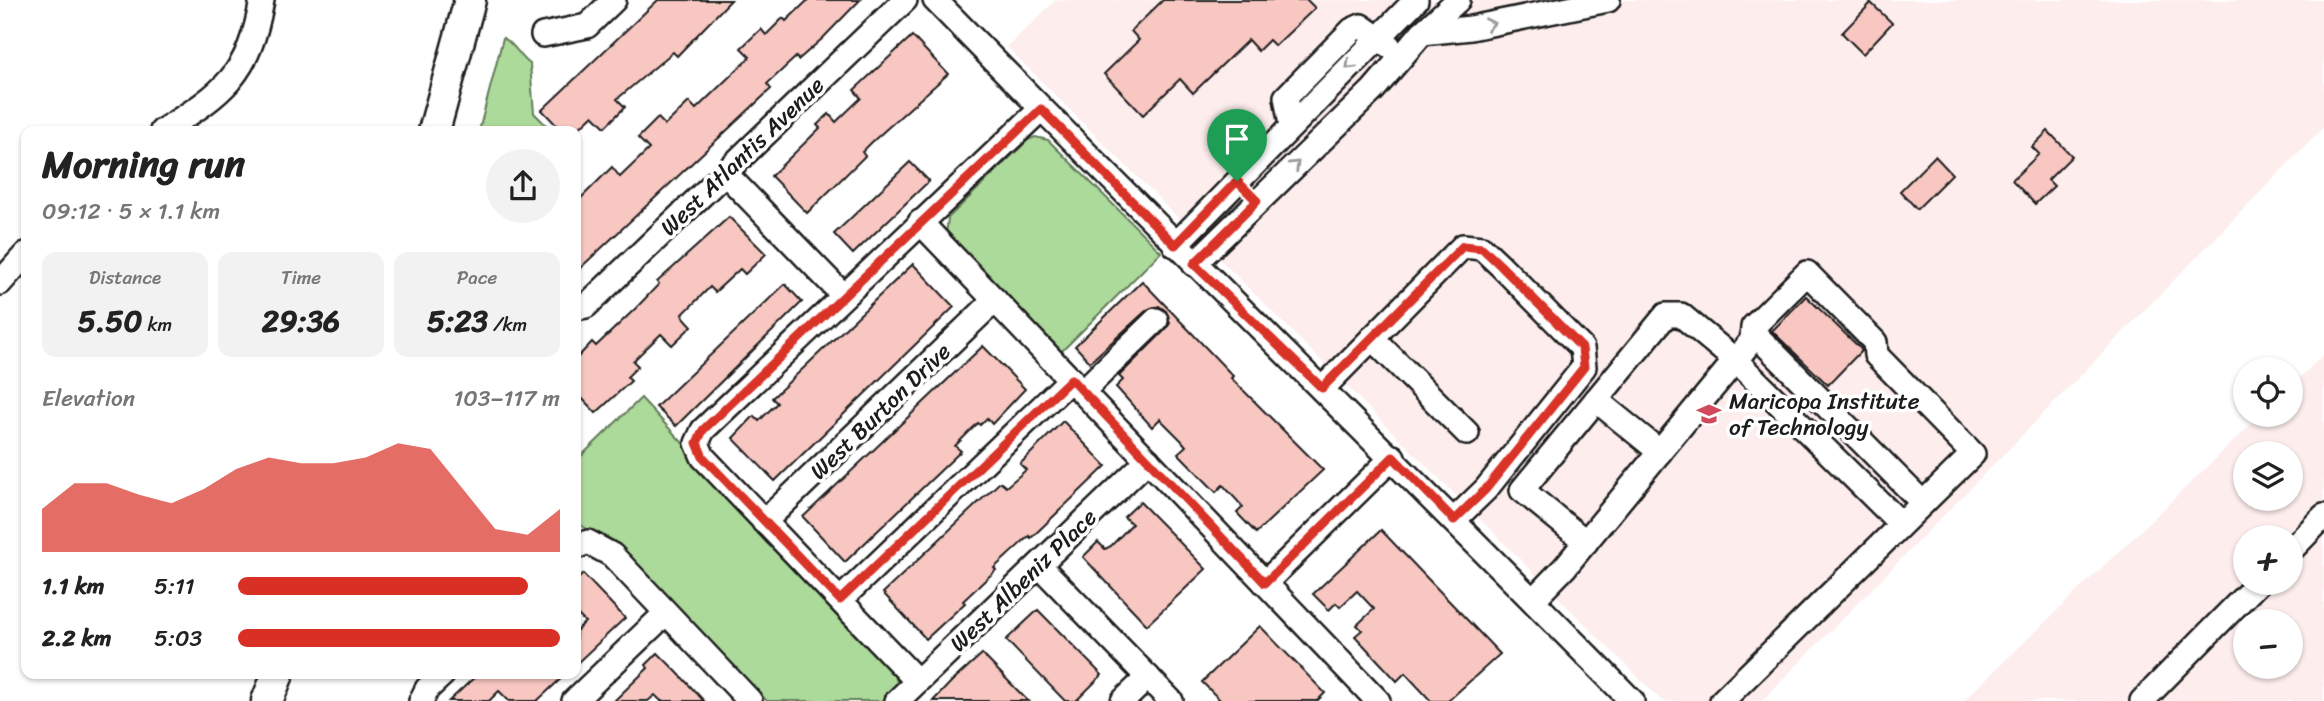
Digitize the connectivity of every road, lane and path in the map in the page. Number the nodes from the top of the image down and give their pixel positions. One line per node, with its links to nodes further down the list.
1 (262, 0): 14 (street)
2 (470, 0): 15 (main road)
3 (614, 0): 10 (street)
4 (905, 0): 16 (street, West Atlantis Avenue)
5 (935, 0): 13 (street)
6 (1416, 0): 11 (street)
7 (1458, 0): 9 (street)
8 (1608, 0): 9 (street, one-way to 8)
9 (1422, 33): 12 (street)
10 (543, 35)
11 (1379, 36): 12 (street); 17 (street, one-way to 17)
12 (1402, 58): 18 (street, one-way to 12)
13 (1041, 109): 19 (street); 20 (street)
14 (170, 126)
15 (435, 126)
16 (725, 173): 24 (street); 26 (street, West Atlantis Avenue)
17 (1237, 181): 18 (street); 20 (street)
18 (1257, 201): 22 (street)
19 (920, 222): 24 (street); 25 (street)
20 (1175, 245): 22 (street)
21 (21, 259): 23 (street)
22 (1194, 264): 32 (street)
23 (0, 282)
24 (843, 295): 41 (street)
25 (995, 300): 31 (street); 41 (street, West Burton Drive)
26 (581, 307)
27 (1156, 320): 31 (street)
28 (1753, 332): 30 (street); 38 (street); 38 (street)
29 (1372, 338): 32 (street); 34 (street); 40 (street)
30 (1735, 360): 33 (street); 35 (street); 42 (street)
31 (1077, 385): 37 (street); 49 (street)
32 (1322, 388): 36 (street)
33 (1596, 400): 35 (street); 44 (street)
34 (1467, 433)
35 (1660, 452): 44 (street)
36 (1393, 457): 40 (street); 47 (street)
37 (1149, 460): 46 (street, West Albeniz Place); 47 (street)
38 (1923, 503): 42 (street)
39 (2324, 516): 43 (street)
40 (1454, 520): 50 (street)
41 (764, 522): 49 (street)
42 (1901, 524): 65 (street)
43 (2303, 538)
44 (1586, 542): 50 (street)
45 (582, 545): 51 (street)
46 (1039, 565): 52 (street); 55 (street, West Albeniz Place)
47 (1265, 583): 56 (street)
48 (2246, 595): 66 (street)
49 (840, 600): 55 (street)
50 (1533, 600): 64 (street)
51 (666, 613): 57 (street); 60 (street)
52 (1148, 677): 62 (street); 63 (street)
53 (276, 679): 58 (main road)
54 (438, 679): 59 (street)
55 (918, 681): 61 (street, West Albeniz Place)
56 (1366, 697)
57 (742, 698)
58 (267, 701)
59 (421, 701)
60 (574, 701)
61 (897, 701)
62 (1123, 701)
63 (1171, 701)
64 (1632, 701)
65 (1722, 701)
66 (2142, 701)

